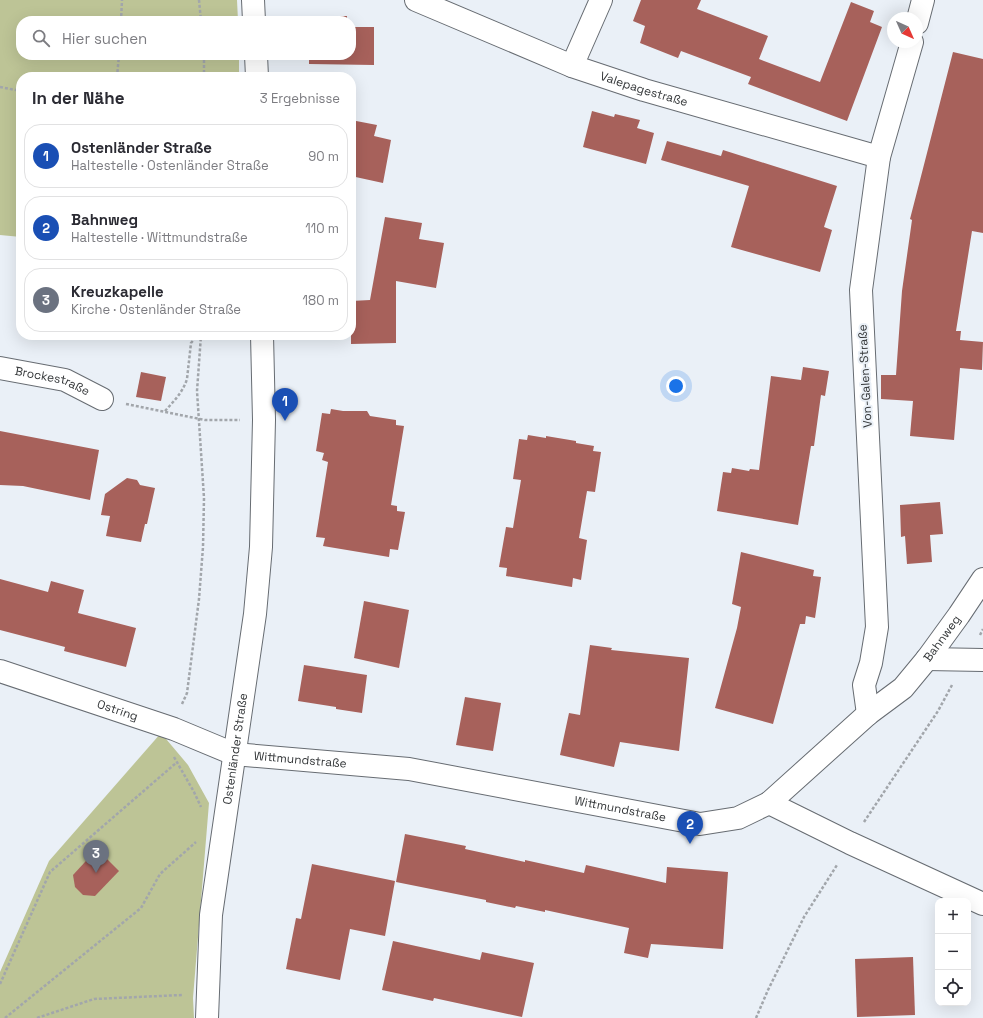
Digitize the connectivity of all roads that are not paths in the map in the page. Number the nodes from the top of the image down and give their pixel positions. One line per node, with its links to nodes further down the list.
1 (253, 0): 6 (street)
2 (416, 0): 9 (street, Valepagestraße)
3 (601, 0): 9 (street)
4 (923, 0): 5 (street)
5 (920, 12)
6 (254, 16)
7 (910, 48): 11 (street, Von-Galen-Straße)
8 (256, 60): 10 (street)
9 (572, 66): 11 (street, Valepagestraße)
10 (257, 72)
11 (879, 157): 19 (street, Von-Galen-Straße)
12 (262, 340): 20 (street, Ostenländer Straße)
13 (0, 368): 14 (street, Brockestraße)
14 (102, 399)
15 (983, 579): 16 (street, Bahnweg)
16 (928, 659): 17 (street); 19 (street, Bahnweg)
17 (974, 660)
18 (0, 671): 20 (street, Ostring)
19 (868, 714): 21 (street, Bahnweg)
20 (234, 754): 21 (street, Wittmundstraße); 23 (street, Ostenländer Straße)
21 (769, 803): 22 (street)
22 (983, 904)
23 (207, 1018)

